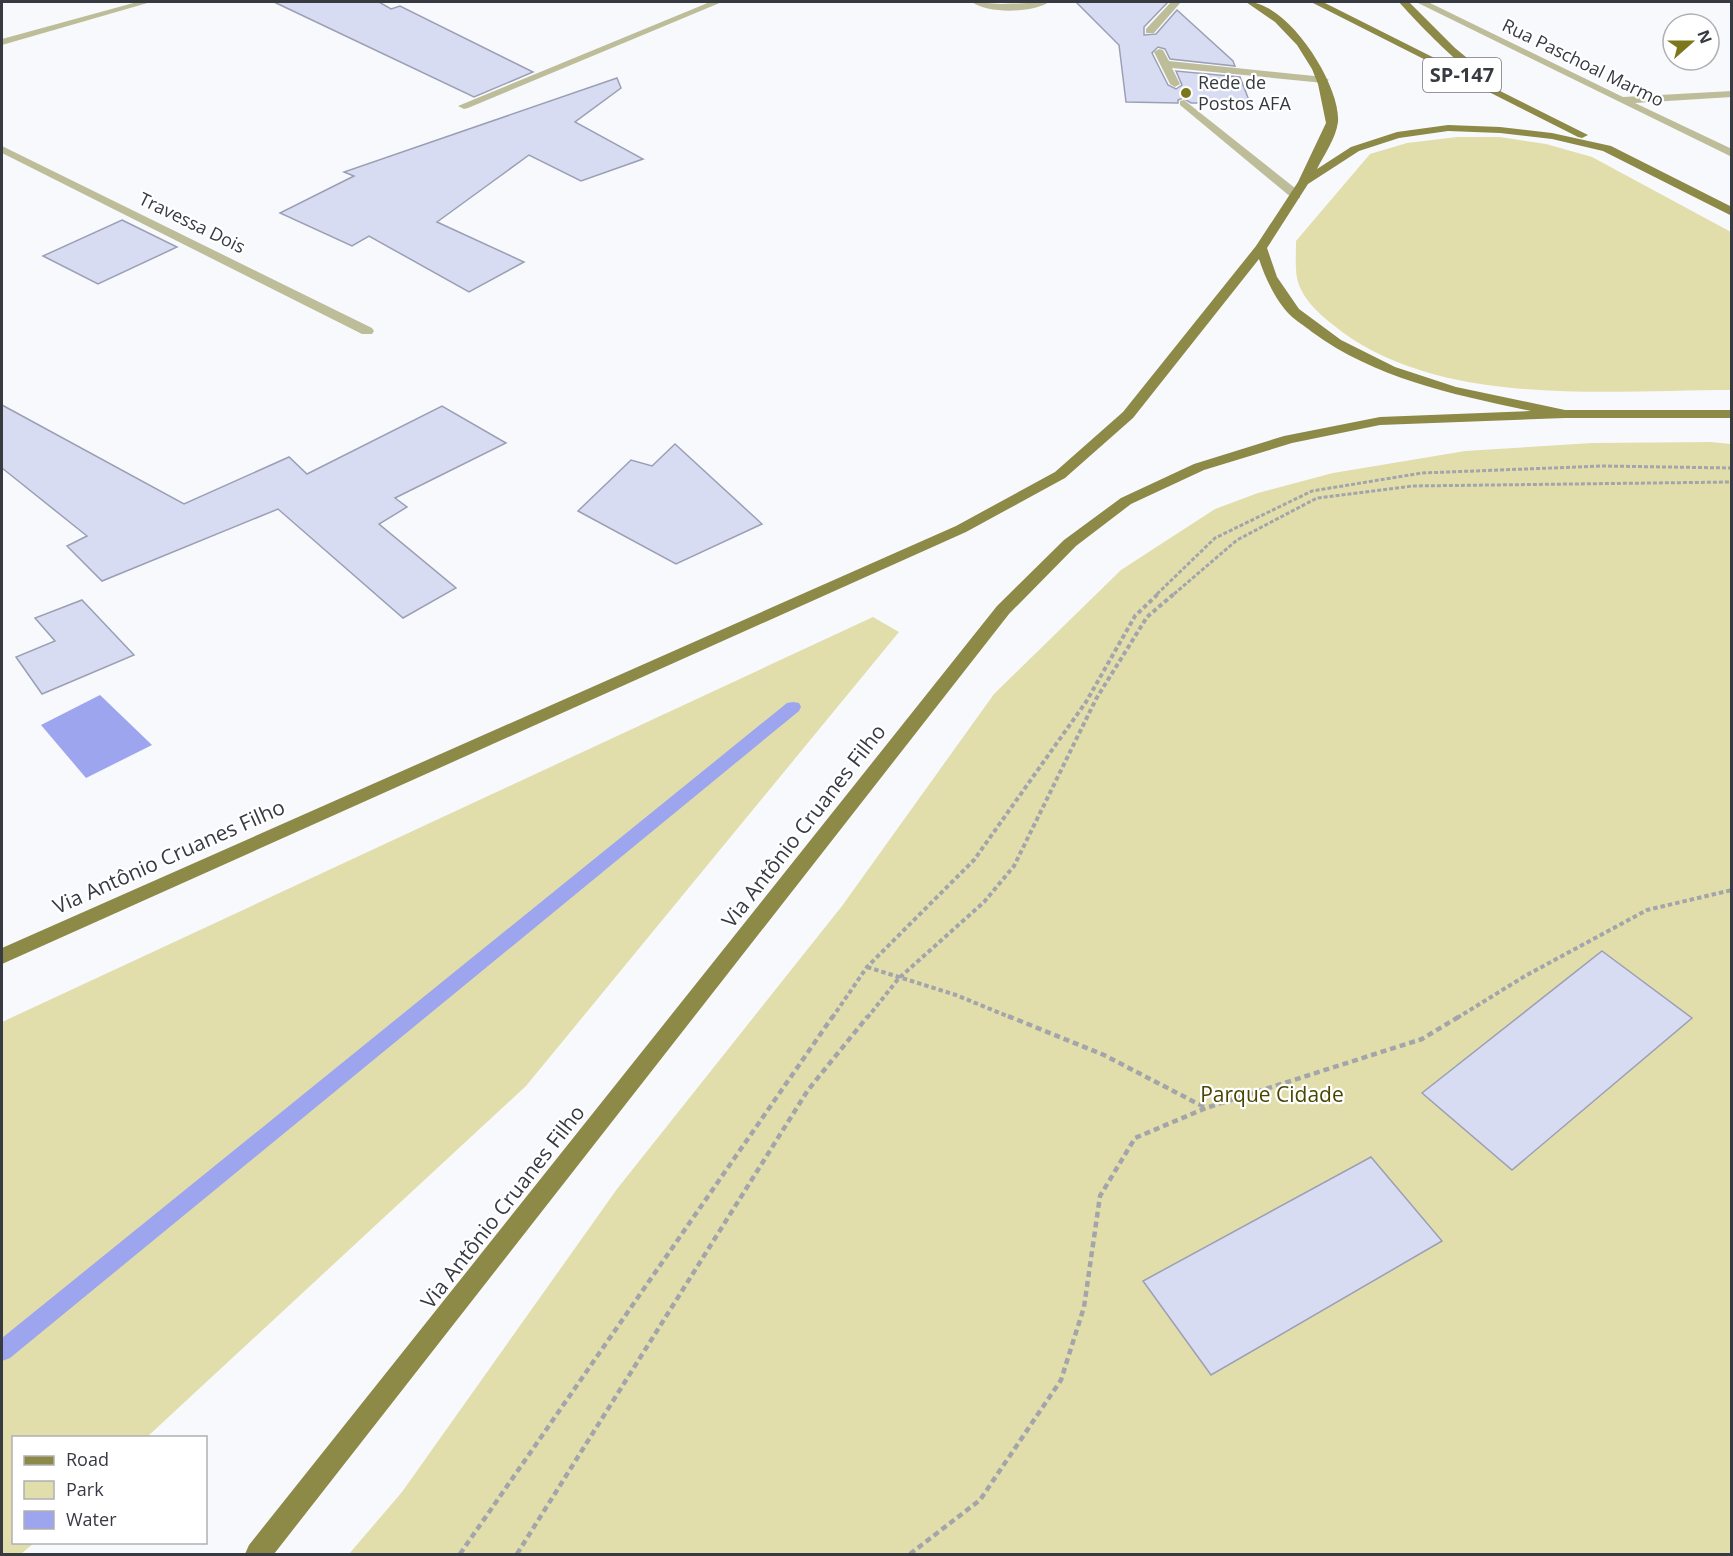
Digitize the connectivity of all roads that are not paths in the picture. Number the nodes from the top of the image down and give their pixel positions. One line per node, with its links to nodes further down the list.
1 (146, 2): 11 (street)
2 (717, 2): 20 (street)
3 (977, 2): 4 (street)
4 (1044, 2)
5 (1176, 2): 10 (street)
6 (1251, 2): 14 (main road, Via Antônio Cruanes Filho)
7 (1316, 2): 17 (main road, SP-147)
8 (1404, 2): 17 (main road)
9 (1420, 2): 18 (street, Rua Paschoal Marmo)
10 (1150, 31)
11 (2, 42)
12 (1158, 52): 13 (street)
13 (1165, 64): 14 (street); 15 (street)
14 (1324, 80): 24 (main road, Via Antônio Cruanes Filho)
15 (1175, 84)
16 (1731, 94): 18 (street)
17 (1512, 100): 21 (main road, SP-147)
18 (1622, 100): 23 (street, Rua Paschoal Marmo)
19 (1184, 103): 25 (street)
20 (464, 106)
21 (1607, 148): 24 (main road); 26 (main road)
22 (2, 149): 28 (street, Travessa Dois)
23 (1731, 154)
24 (1304, 182): 25 (main road, Via Antônio Cruanes Filho)
25 (1296, 195): 27 (main road, Via Antônio Cruanes Filho)
26 (1731, 212)
27 (1261, 248): 29 (main road); 31 (main road, Via Antônio Cruanes Filho)
28 (367, 330)
29 (1565, 414): 30 (main road); 32 (main road, Via Antônio Cruanes Filho)
30 (1731, 414)
31 (2, 956)
32 (258, 1554)

